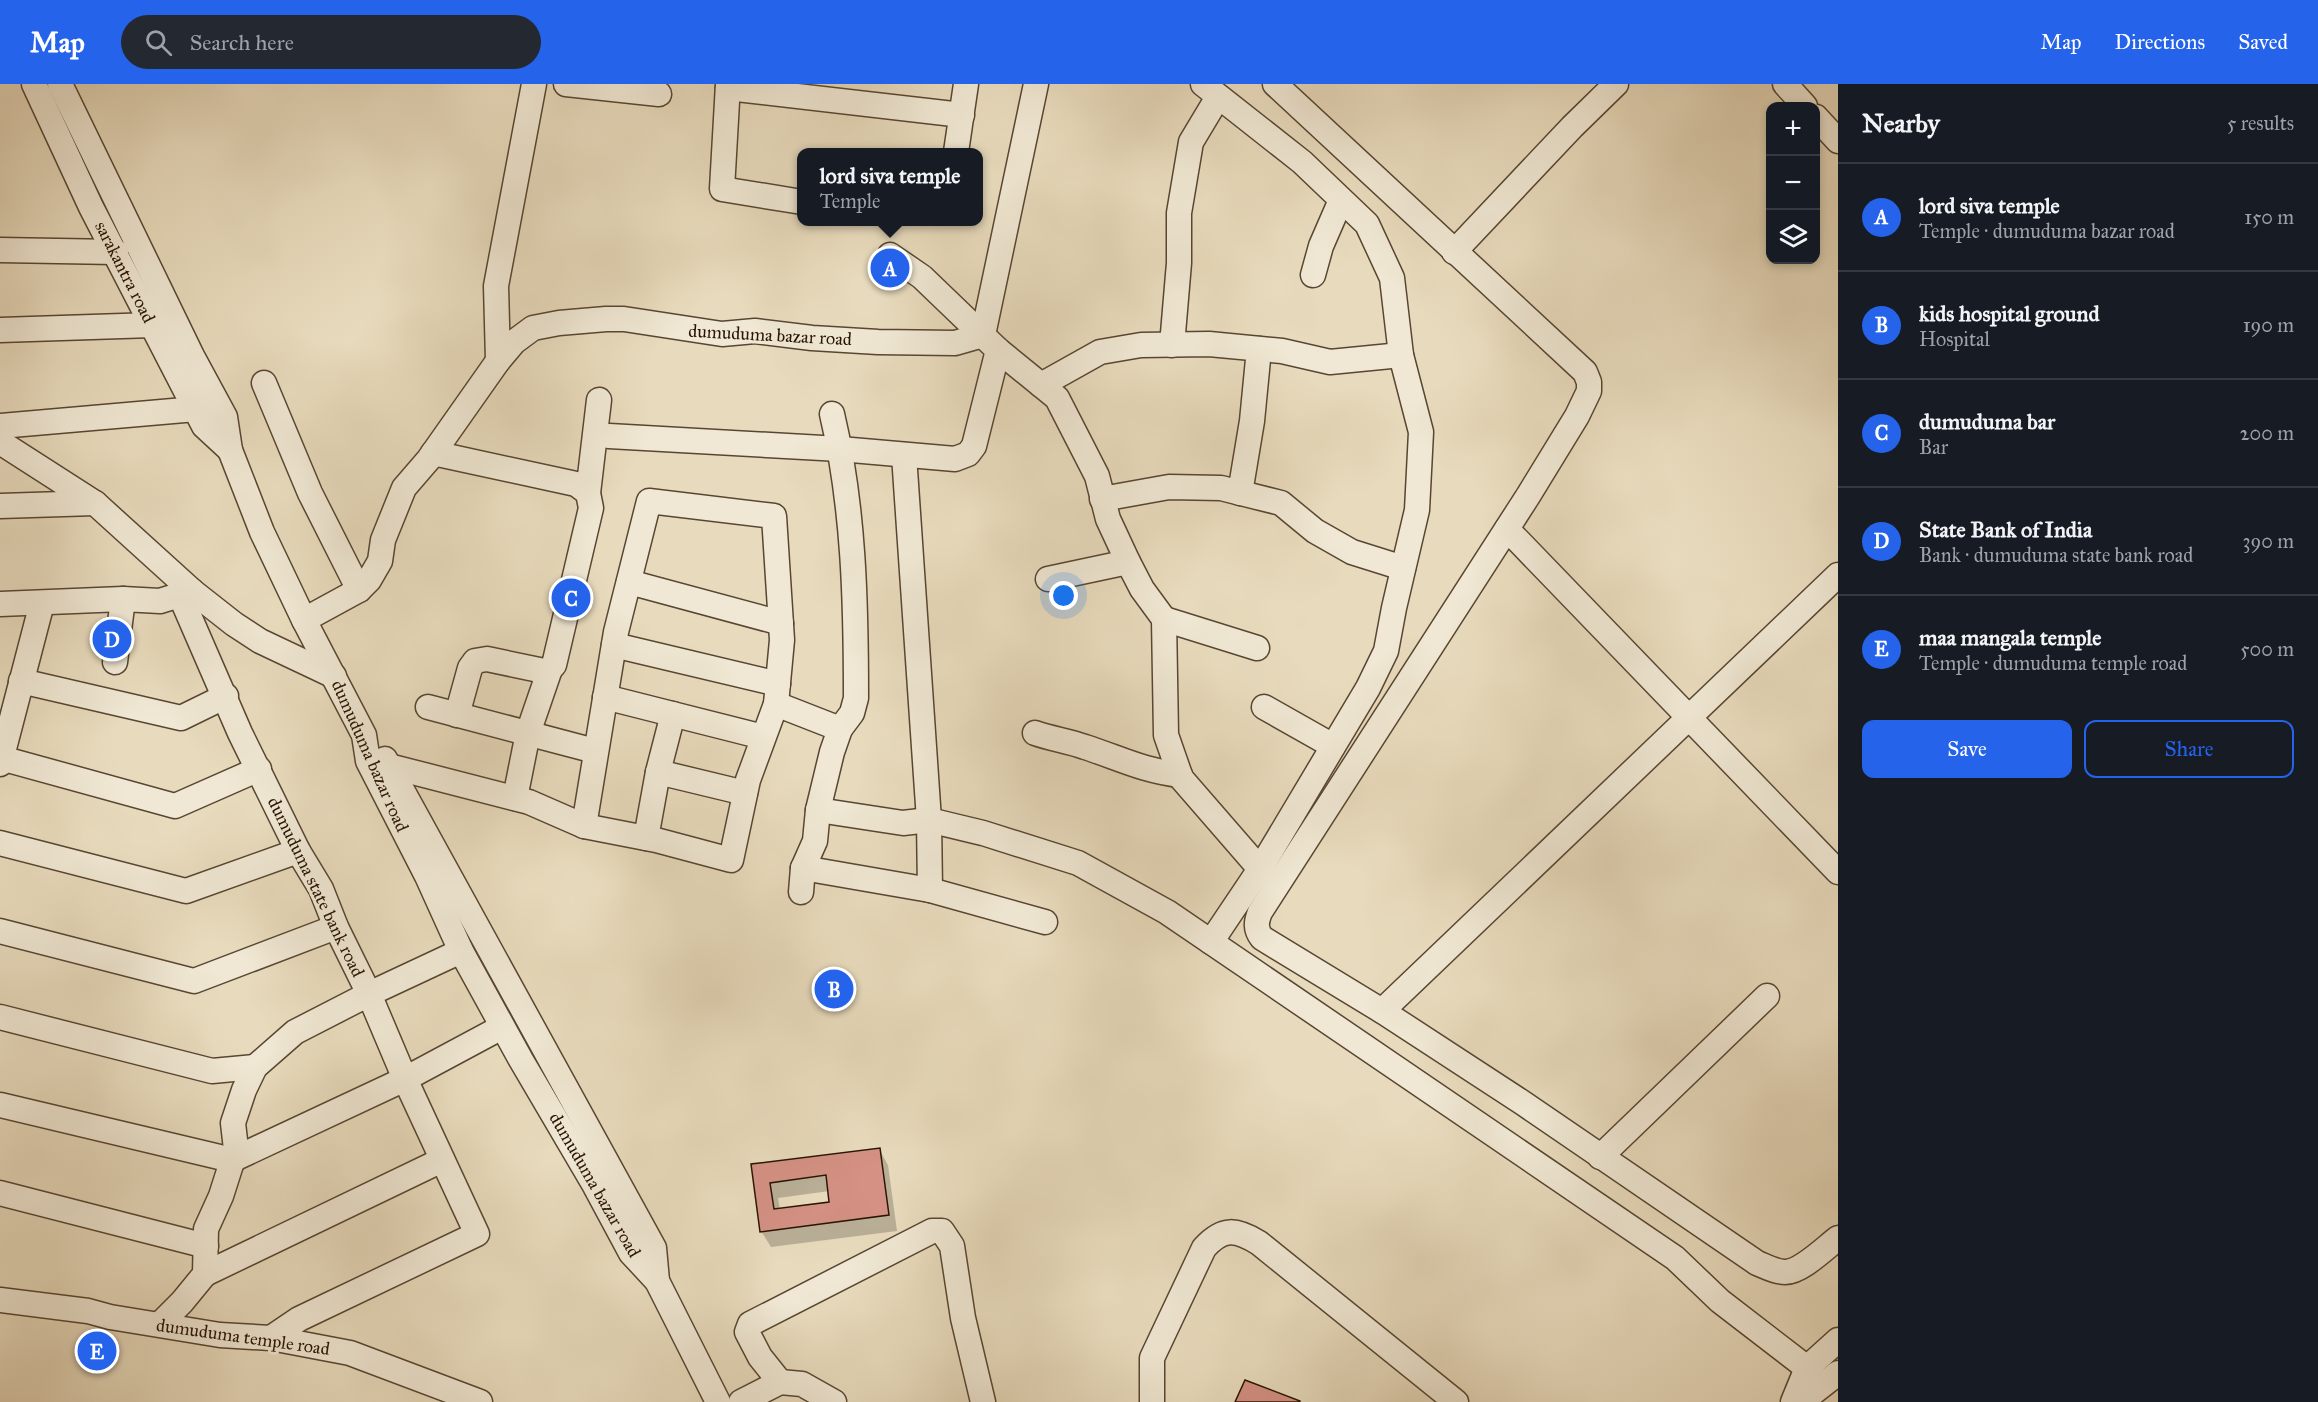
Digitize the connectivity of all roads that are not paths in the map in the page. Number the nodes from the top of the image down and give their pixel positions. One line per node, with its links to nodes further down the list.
1 (34, 84): 21 (street, sarakantra road)
2 (60, 84): 41 (street, sarakantra road)
3 (534, 84): 31 (street)
4 (566, 84): 12 (street)
5 (966, 84): 14 (street)
6 (1036, 84): 27 (street)
7 (1275, 84): 22 (street)
8 (1616, 84): 22 (street)
9 (1785, 84): 13 (street)
10 (728, 86): 14 (street); 19 (street)
11 (1211, 90): 18 (street); 28 (street)
12 (659, 94)
13 (1801, 102)
14 (962, 115): 17 (street)
15 (1820, 122): 16 (street)
16 (1838, 141)
17 (957, 148)
18 (1341, 200): 24 (street); 30 (street)
19 (797, 201)
20 (0, 250): 21 (street)
21 (116, 252): 25 (street, sarakantra road)
22 (1454, 252): 49 (street)
23 (890, 255): 27 (street)
24 (1313, 275)
25 (153, 325): 26 (street); 35 (street, sarakantra road)
26 (0, 330)
27 (991, 343): 31 (street, dumuduma bazar road); 33 (street); 43 (street)
28 (1172, 345): 29 (street); 33 (street)
29 (1259, 349): 30 (street); 45 (street)
30 (1401, 355): 51 (street)
31 (498, 361): 42 (street, dumuduma bazar road)
32 (264, 383): 55 (street)
33 (1041, 385): 46 (street)
34 (599, 400): 44 (street)
35 (196, 409): 37 (street); 41 (street, sarakantra road)
36 (832, 414): 40 (street)
37 (0, 426)
38 (609, 436): 40 (street)
39 (0, 442): 47 (street)
40 (840, 449): 43 (street); 77 (street)
41 (230, 450): 61 (street, sarakantra road)
42 (433, 453): 44 (street); 55 (street, dumuduma bazar road)
43 (904, 454): 92 (street)
44 (588, 493): 66 (street)
45 (1240, 493): 46 (street); 51 (street)
46 (1102, 499): 50 (street)
47 (95, 503): 48 (street); 56 (street)
48 (0, 506)
49 (1507, 529): 76 (street); 109 (street)
50 (1128, 562): 53 (street); 60 (street)
51 (1403, 568): 82 (street)
52 (1838, 575): 76 (street)
53 (1048, 579)
54 (629, 582): 62 (street); 62 (street); 63 (street)
55 (359, 590): 61 (street, dumuduma bazar road)
56 (186, 593): 57 (street); 67 (street); 70 (street, dumuduma state bank road)
57 (123, 599): 58 (street); 65 (street)
58 (42, 603): 59 (street); 68 (street)
59 (0, 604)
60 (1164, 619): 64 (street); 88 (street)
61 (304, 620): 67 (street, dumuduma bazar road)
62 (781, 623): 69 (street)
63 (614, 645): 69 (street); 71 (street)
64 (1257, 648)
65 (115, 662)
66 (550, 669): 75 (street); 78 (street)
67 (334, 676): 80 (street, dumuduma bazar road)
68 (21, 681): 70 (street); 84 (street)
69 (777, 694): 77 (street); 81 (street)
70 (226, 696): 86 (street, dumuduma state bank road)
71 (605, 697): 74 (street); 83 (street)
72 (428, 707): 75 (street)
73 (1264, 708): 82 (street)
74 (673, 714): 81 (street); 87 (street)
75 (457, 715): 78 (street)
76 (1689, 718): 99 (street); 109 (street)
77 (840, 729): 91 (street)
78 (528, 733): 83 (street); 90 (street)
79 (1035, 733): 88 (street)
80 (364, 735): 85 (street); 106 (street, dumuduma bazar road)
81 (763, 737): 89 (street)
82 (1334, 746): 98 (street)
83 (596, 751): 93 (street)
84 (1, 761): 86 (street)
85 (389, 766): 90 (street); 122 (street)
86 (259, 769): 96 (street, dumuduma state bank road)
87 (658, 772): 89 (street); 94 (street)
88 (1180, 775): 98 (street)
89 (746, 793): 94 (street)
90 (515, 798): 93 (street)
91 (818, 810): 92 (street); 97 (street)
92 (929, 820): 100 (street); 105 (street)
93 (584, 826): 94 (street)
94 (646, 838)
95 (0, 843): 96 (street)
96 (298, 851): 103 (street, dumuduma state bank road)
97 (803, 868): 100 (street); 101 (street)
98 (1260, 869): 105 (street)
99 (1838, 872)
100 (930, 890): 102 (street)
101 (801, 892)
102 (1045, 922)
103 (336, 927): 104 (street); 107 (street, dumuduma state bank road)
104 (0, 931)
105 (1211, 942): 127 (street)
106 (461, 951): 107 (street); 111 (street, dumuduma bazar road)
107 (369, 994): 112 (street, dumuduma state bank road); 113 (street)
108 (1767, 996): 115 (street)
109 (1382, 1011): 115 (street)
110 (0, 1017): 112 (street)
111 (502, 1027): 113 (street); 122 (street, dumuduma bazar road)
112 (255, 1067): 116 (street, dumuduma state bank road)
113 (405, 1079): 116 (street); 117 (street)
114 (0, 1105): 116 (street)
115 (1600, 1156): 119 (street)
116 (232, 1160): 120 (street, dumuduma state bank road)
117 (442, 1160): 121 (street); 125 (street)
118 (0, 1193): 120 (street)
119 (1838, 1238)
120 (206, 1245): 121 (street, dumuduma state bank road)
121 (205, 1274): 124 (street)
122 (657, 1281): 131 (street, dumuduma bazar road)
123 (0, 1300): 124 (street, dumuduma temple road)
124 (160, 1324): 125 (street, dumuduma temple road)
125 (271, 1338): 130 (street, dumuduma temple road)
126 (1838, 1341): 127 (street)
127 (1807, 1368): 137 (street)
128 (1838, 1373): 138 (street)
129 (780, 1382): 132 (street); 133 (street); 134 (street)
130 (480, 1402)
131 (718, 1402)
132 (741, 1402)
133 (834, 1402)
134 (983, 1402)
135 (1152, 1402): 136 (street)
136 (1456, 1402)
137 (1793, 1402)
138 (1801, 1402)

